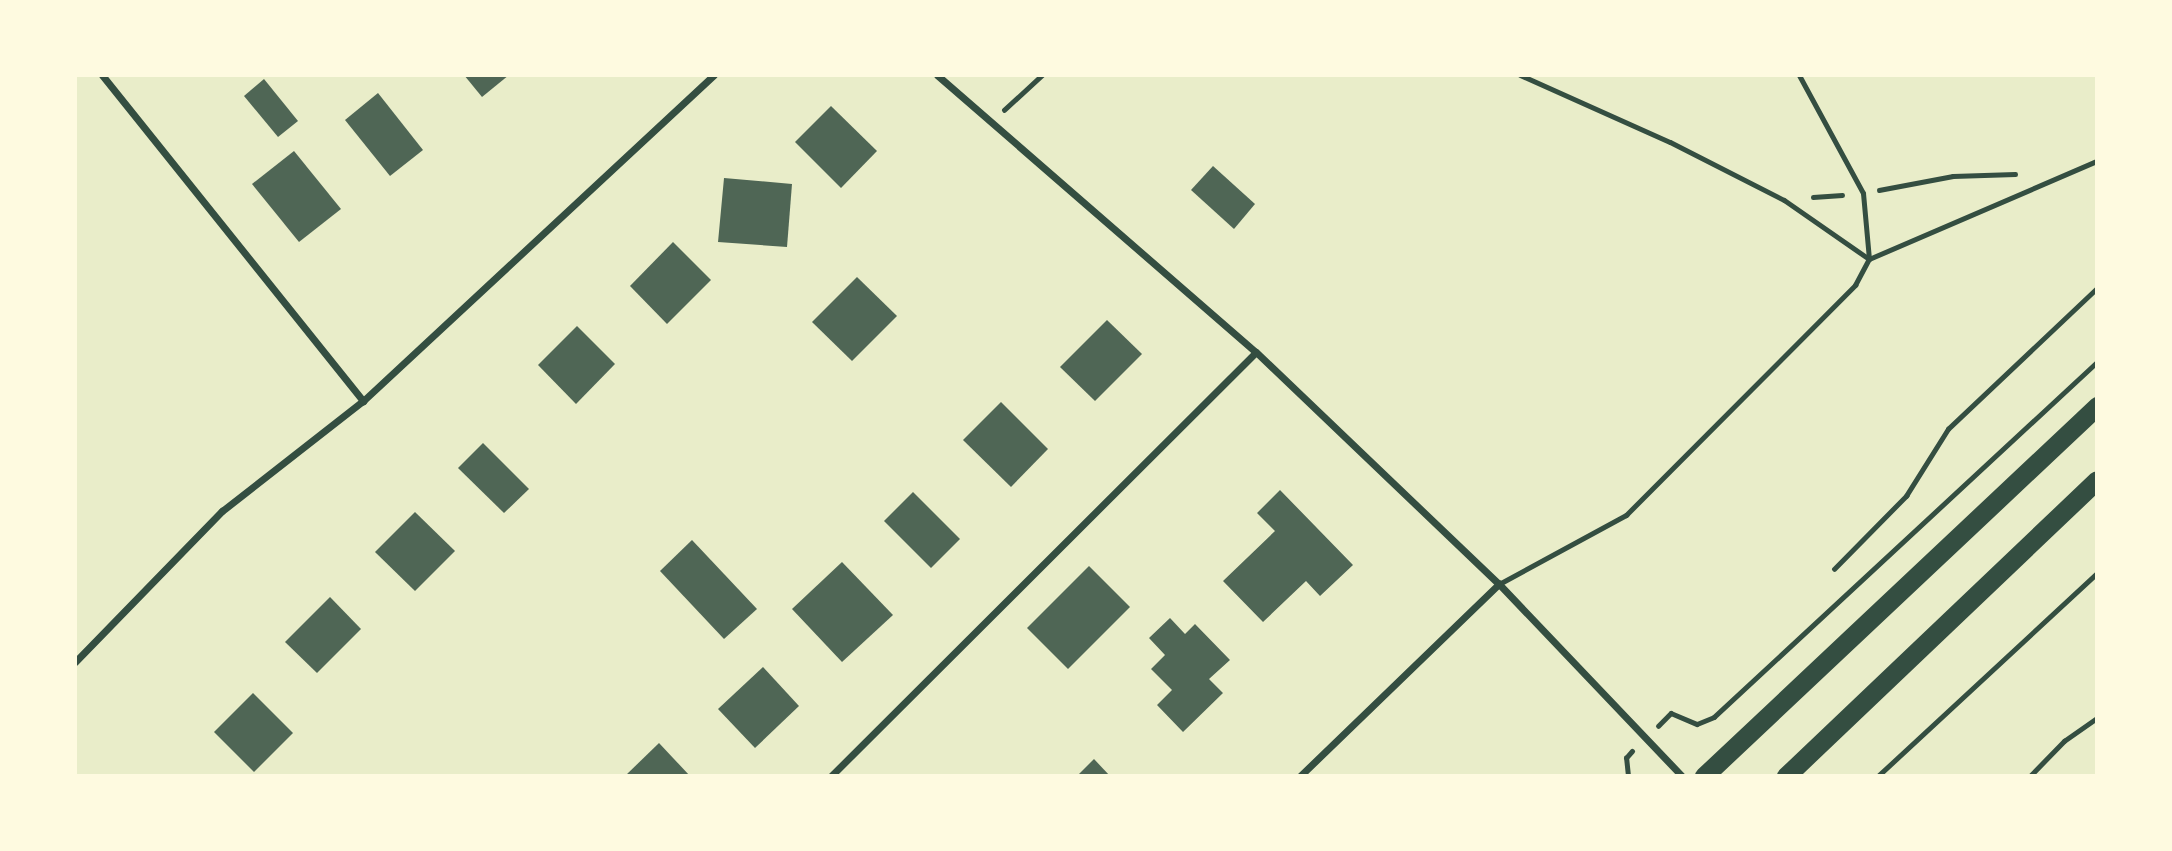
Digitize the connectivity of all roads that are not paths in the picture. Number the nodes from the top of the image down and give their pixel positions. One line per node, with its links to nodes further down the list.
1 (102, 75): 9 (street)
2 (714, 75): 9 (street)
3 (937, 75): 8 (street)
4 (1520, 75): 7 (lane)
5 (1798, 75): 7 (lane)
6 (2097, 161): 7 (lane)
7 (1869, 259): 12 (lane)
8 (1256, 352): 12 (street); 14 (street)
9 (363, 401): 13 (street)
10 (2097, 406): 17 (highway)
11 (2097, 480): 18 (highway)
12 (1499, 584): 15 (street); 16 (street)
13 (75, 662)
14 (831, 776)
15 (1300, 776)
16 (1682, 776)
17 (1704, 776)
18 (1786, 776)

